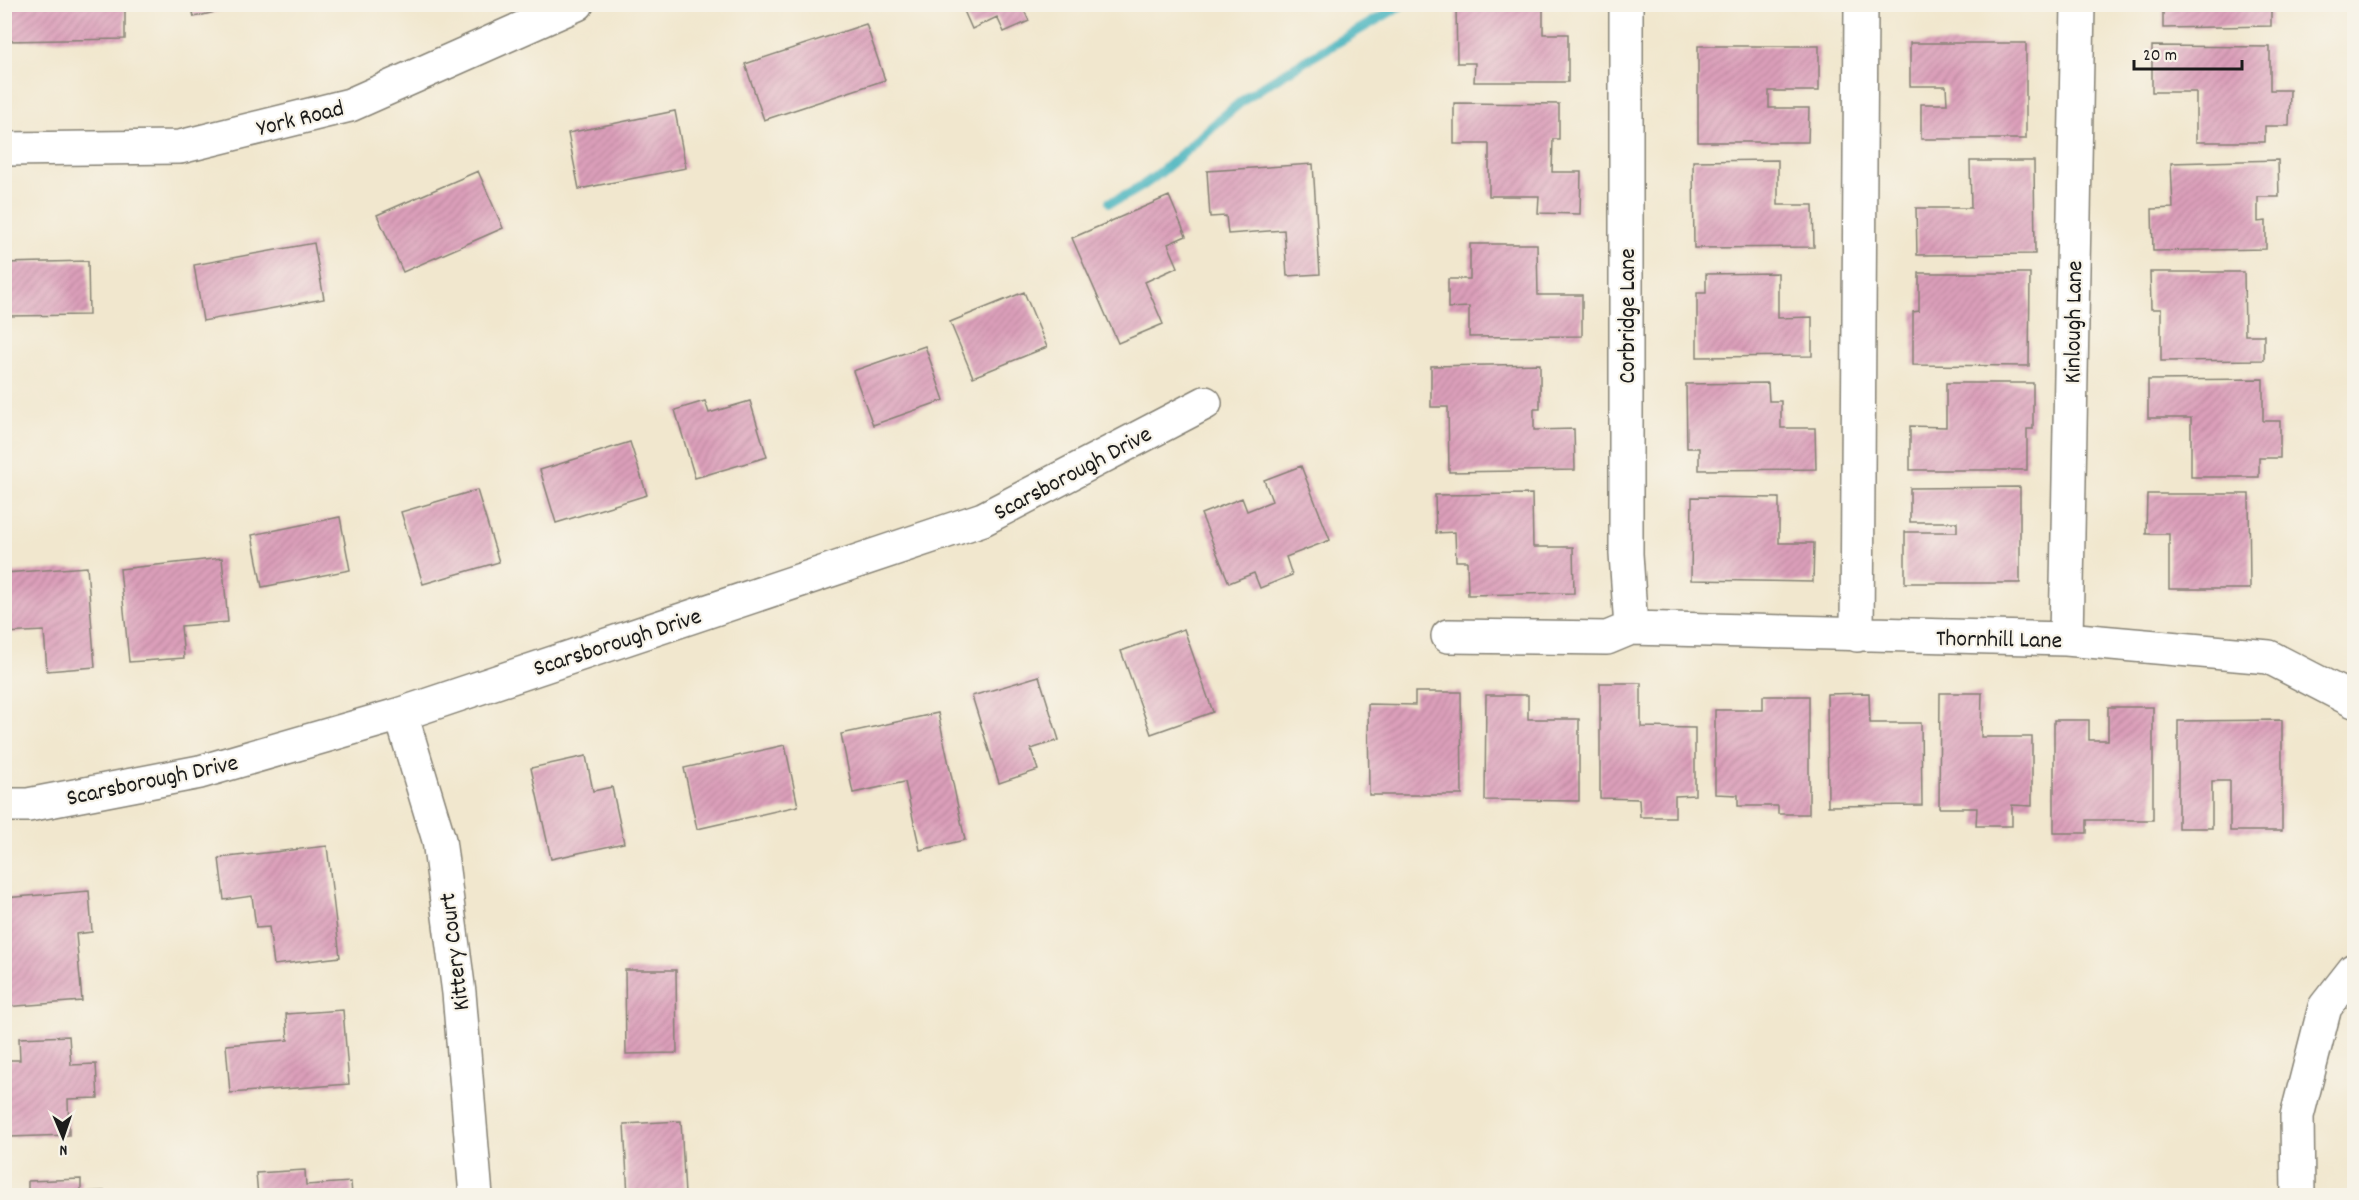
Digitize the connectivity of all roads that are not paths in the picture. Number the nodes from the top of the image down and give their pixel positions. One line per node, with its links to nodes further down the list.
1 (577, 4): 5 (street, York Road)
2 (1626, 4): 7 (street, Corbridge Lane)
3 (1861, 4): 8 (street)
4 (2078, 4): 10 (street, Kinlough Lane)
5 (4, 149)
6 (1205, 403): 12 (street, Scarsborough Drive)
7 (1631, 628): 8 (street, Thornhill Lane); 9 (street)
8 (1857, 635): 10 (street, Thornhill Lane)
9 (1448, 636)
10 (2066, 639): 11 (street, Thornhill Lane)
11 (2355, 701)
12 (401, 714): 13 (street, Scarsborough Drive); 15 (street, Kittery Court)
13 (4, 805)
14 (2355, 970): 16 (street)
15 (476, 1196)
16 (2298, 1196)

